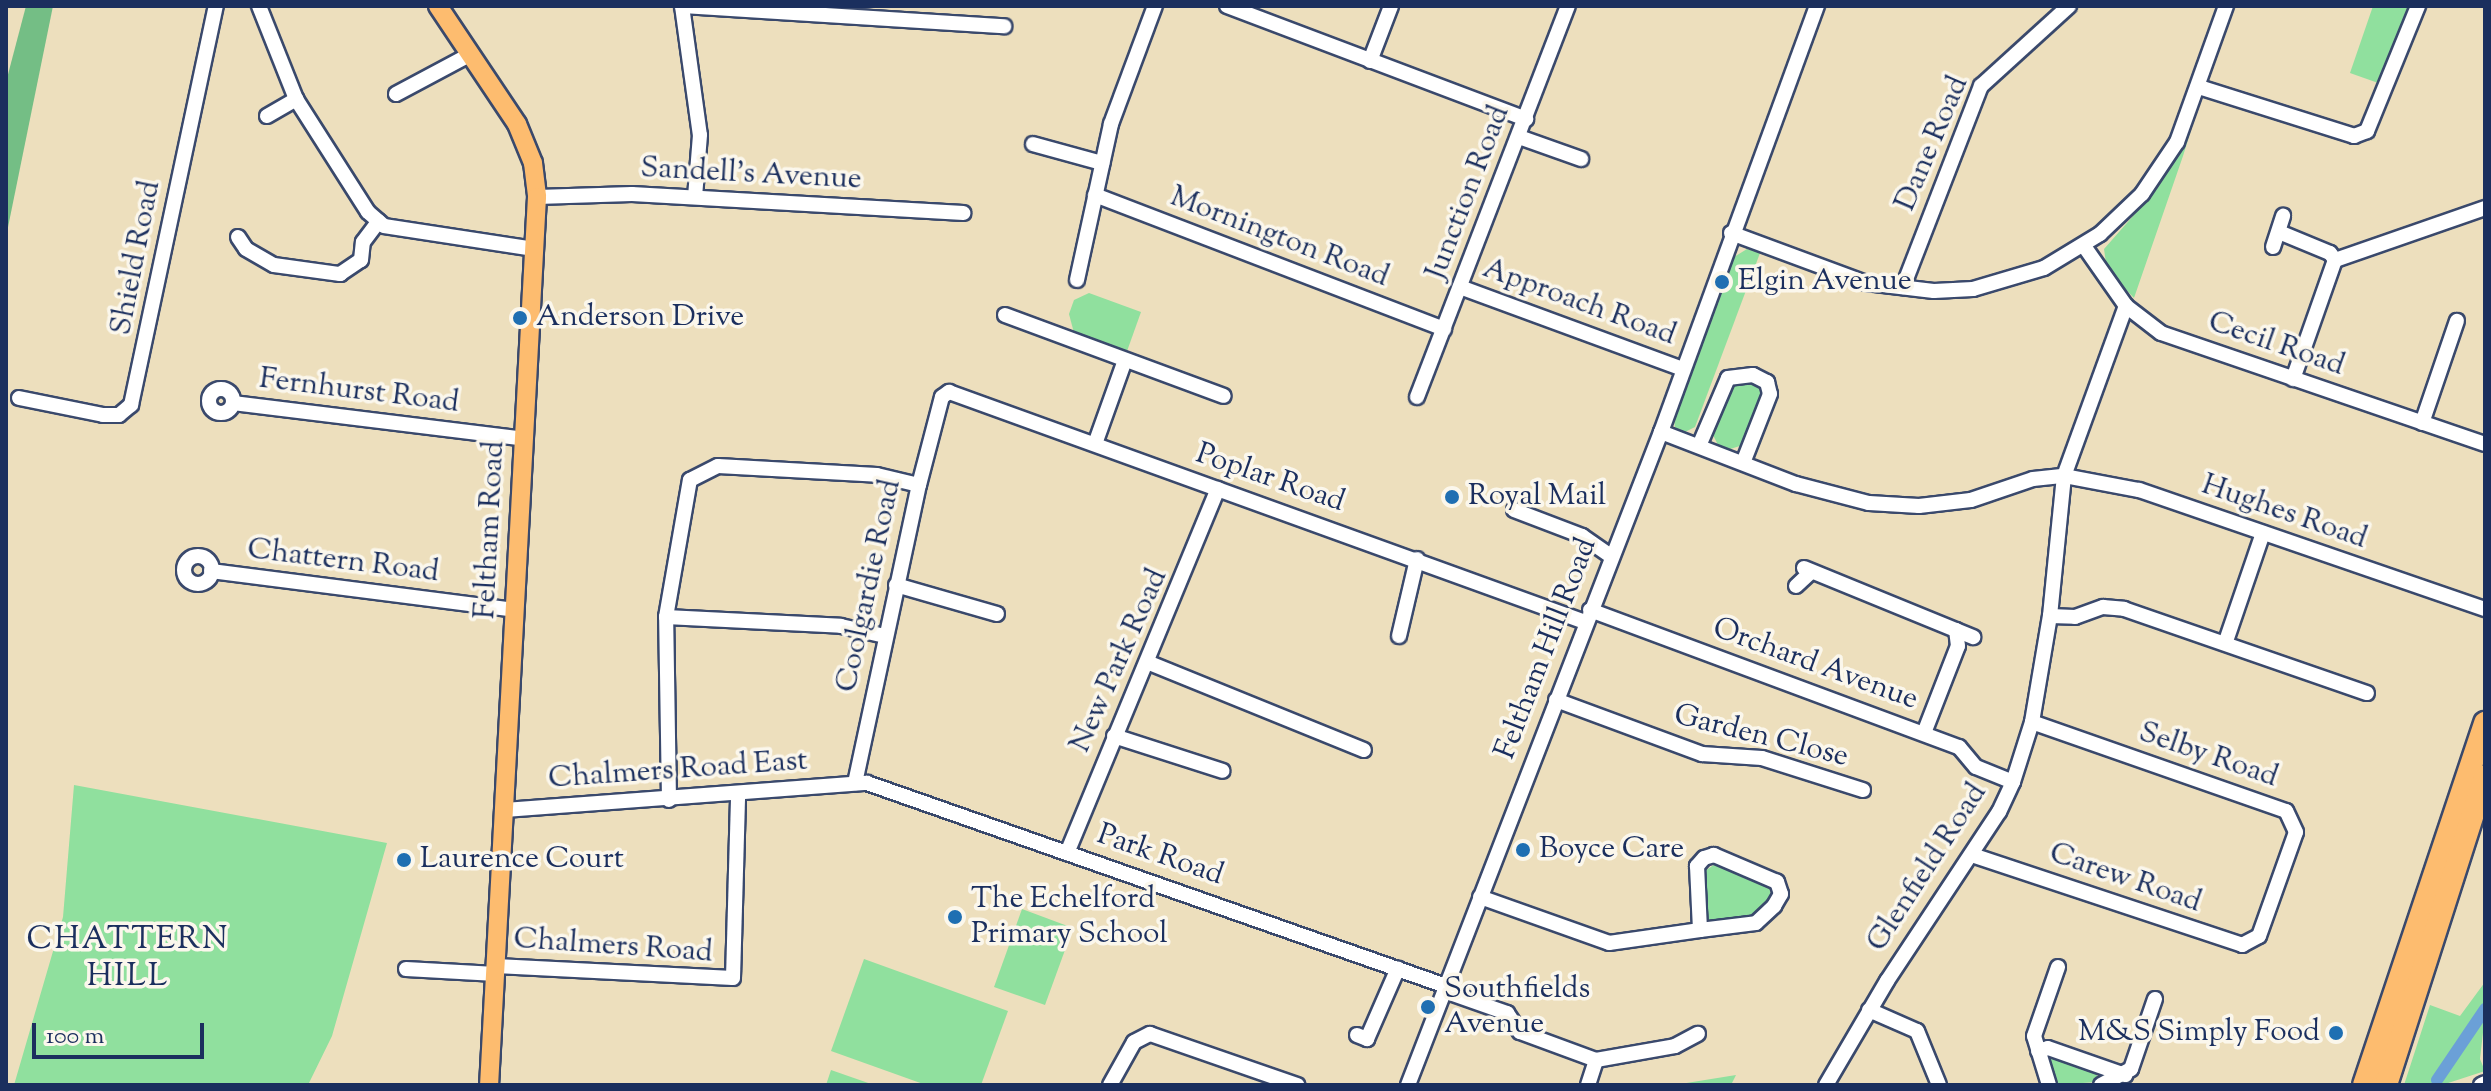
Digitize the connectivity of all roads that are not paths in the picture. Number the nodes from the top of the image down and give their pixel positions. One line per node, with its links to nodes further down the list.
1 (216, 6): 53 (street, Shield Road)
2 (259, 6): 19 (street)
3 (438, 6): 15 (main road, Feltham Road)
4 (682, 6): 13 (street); 28 (street)
5 (1155, 6): 25 (street)
6 (1227, 6): 16 (street)
7 (1391, 6): 16 (street)
8 (1568, 6): 21 (street, Junction Road)
9 (1817, 6): 34 (street, Feltham Hill Road)
10 (2069, 6): 42 (street, Dane Road)
11 (2226, 6): 17 (street)
12 (2418, 6): 17 (street)
13 (750, 10): 14 (street)
14 (1004, 26)
15 (471, 54): 18 (street); 27 (main road, Feltham Road)
16 (1370, 61): 21 (street)
17 (2199, 87): 35 (street)
18 (396, 94)
19 (296, 99): 20 (street); 32 (street)
20 (267, 116)
21 (1526, 119): 22 (street, Junction Road)
22 (1519, 137): 24 (street); 41 (street, Junction Road)
23 (1032, 144): 25 (street)
24 (1581, 159)
25 (1102, 163): 26 (street)
26 (1095, 195): 40 (street); 46 (street, Mornington Road)
27 (537, 197): 28 (street, Sandell's Avenue); 38 (main road, Feltham Road)
28 (695, 197): 30 (street, Sandell's Avenue)
29 (2485, 208): 39 (street)
30 (963, 213)
31 (2283, 216): 33 (street)
32 (379, 221): 37 (street); 38 (street)
33 (2279, 232): 36 (street); 39 (street)
34 (1731, 233): 42 (street); 48 (street, Feltham Hill Road)
35 (2084, 246): 42 (street); 43 (street, Cecil Road)
36 (2273, 247)
37 (241, 248)
38 (534, 249): 59 (main road, Feltham Road)
39 (2335, 260): 49 (street)
40 (1077, 280)
41 (1460, 287): 46 (street, Junction Road); 48 (street, Approach Road)
42 (1903, 287)
43 (2126, 306): 49 (street, Cecil Road); 64 (street, Glenfield Road)
44 (1005, 315): 47 (street)
45 (2457, 321): 57 (street)
46 (1444, 329): 52 (street, Junction Road)
47 (1125, 360): 50 (street); 60 (street)
48 (1680, 368): 58 (street, Feltham Hill Road)
49 (2293, 379): 57 (street, Cecil Road)
50 (1201, 389): 51 (street); 56 (street)
51 (1224, 396)
52 (1417, 397)
53 (19, 398)
54 (941, 401): 60 (street, Poplar Road); 65 (street, Coolgardie Road)
55 (233, 403): 59 (street, Fernhurst Road)
56 (1195, 405)
57 (2422, 423): 61 (street, Cecil Road)
58 (1661, 432): 62 (street, Hughes Road); 69 (street, Feltham Hill Road)
59 (525, 439): 75 (main road, Feltham Road)
60 (1095, 444): 66 (street, Poplar Road)
61 (2485, 444)
62 (1699, 446): 63 (street, Hughes Road); 63 (street)
63 (1743, 463): 64 (street, Hughes Road)
64 (2064, 476): 68 (street, Hughes Road); 78 (street, Glenfield Road)
65 (919, 485): 72 (street, Coolgardie Road); 79 (street)
66 (1218, 489): 70 (street, Poplar Road); 85 (street, New Park Road)
67 (1514, 510): 69 (street)
68 (2263, 533): 74 (street, Hughes Road); 84 (street)
69 (1611, 556): 77 (street, Feltham Hill Road)
70 (1417, 559): 77 (street, Poplar Road); 82 (street)
71 (211, 571): 75 (street, Chattern Road)
72 (896, 585): 76 (street); 81 (street, Coolgardie Road)
73 (1796, 586): 80 (street)
74 (2485, 609)
75 (515, 610): 100 (main road, Feltham Road)
76 (997, 614)
77 (1587, 616): 87 (street, Feltham Hill Road); 90 (street, Orchard Avenue)
78 (2050, 616): 84 (street); 88 (street, Glenfield Road)
79 (666, 617): 81 (street); 99 (street)
80 (1956, 630): 83 (street); 90 (street)
81 (885, 636): 96 (street, Coolgardie Road)
82 (1399, 636)
83 (1973, 637)
84 (2226, 641): 86 (street)
85 (1147, 662): 91 (street, New Park Road); 92 (street)
86 (2367, 693)
87 (1556, 700): 97 (street, Garden Close); 103 (street, Feltham Hill Road)
88 (2032, 722): 95 (street, Glenfield Road); 105 (street, Selby Road)
89 (2485, 723): 128 (highway)
90 (1924, 733): 95 (street, Orchard Avenue)
91 (1114, 736): 93 (street); 101 (street, New Park Road)
92 (1364, 750)
93 (1223, 771)
94 (2485, 776): 118 (highway)
95 (2013, 782): 102 (street, Glenfield Road)
96 (855, 783): 98 (street, Chalmers Road East); 101 (street, Park Road)
97 (1863, 790)
98 (738, 794): 99 (street, Chalmers Road East); 109 (street, Chalmers Road)
99 (669, 800): 100 (street, Chalmers Road East)
100 (505, 810): 109 (main road, Feltham Road)
101 (1067, 853): 107 (street, Park Road)
102 (1972, 855): 105 (street, Carew Road); 112 (street, Glenfield Road)
103 (1480, 897): 104 (street); 110 (street, Feltham Hill Road)
104 (1700, 930): 104 (street)
105 (2259, 936)
106 (2058, 967): 115 (street)
107 (1398, 968): 110 (street, Park Road); 114 (street)
108 (406, 969): 109 (street)
109 (496, 970): 119 (main road, Feltham Road)
110 (1445, 988): 116 (street); 122 (street, Feltham Hill Road)
111 (2155, 999): 117 (street)
112 (1869, 1010): 124 (street, Glenfield Road); 125 (street)
113 (1698, 1034): 116 (street)
114 (1357, 1035)
115 (2038, 1051): 117 (street); 126 (street)
116 (1596, 1060): 123 (street)
117 (2125, 1075): 127 (street)
118 (2388, 1082)
119 (489, 1085)
120 (1110, 1085): 121 (street)
121 (1297, 1085)
122 (1408, 1085)
123 (1588, 1085)
124 (1826, 1085)
125 (1939, 1085)
126 (2049, 1085)
127 (2101, 1085)
128 (2364, 1085)

